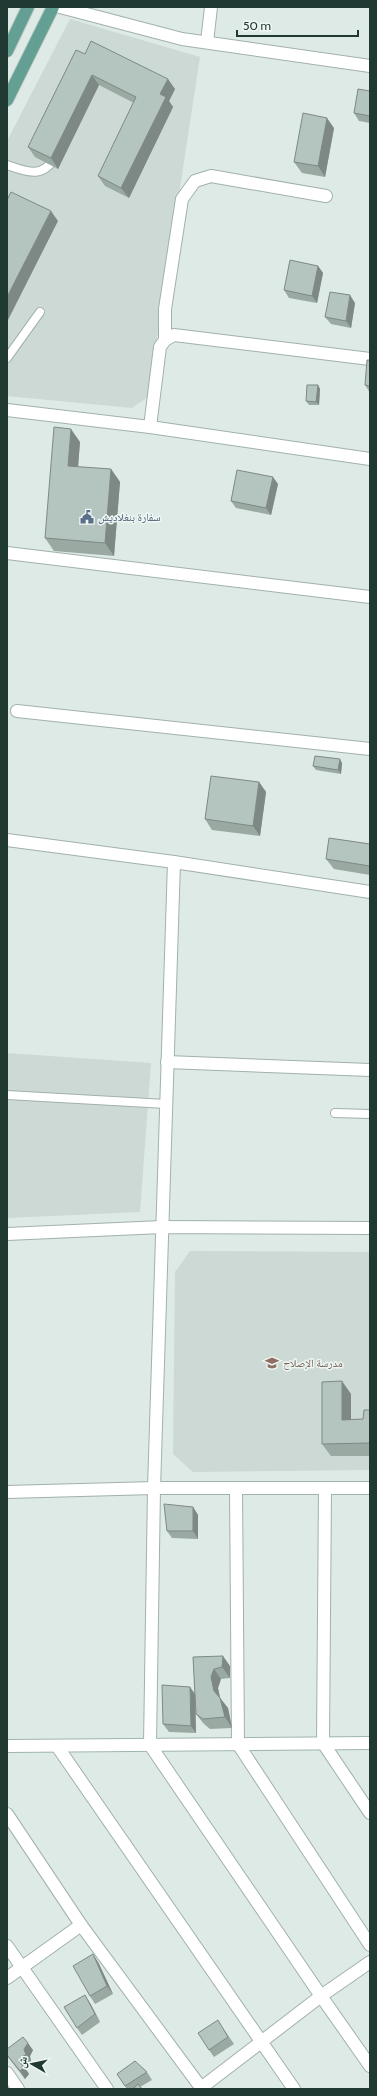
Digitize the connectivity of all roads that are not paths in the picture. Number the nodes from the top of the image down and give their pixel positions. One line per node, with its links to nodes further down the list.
1 (28, 7): 6 (main road)
2 (53, 7): 8 (main road)
3 (60, 7): 5 (street)
4 (211, 7): 5 (street)
5 (207, 42): 7 (street)
6 (7, 51)
7 (370, 66)
8 (7, 100)
9 (58, 151): 10 (lane)
10 (7, 165)
11 (326, 196): 13 (street)
12 (40, 312): 14 (lane)
13 (165, 340): 15 (street); 17 (street)
14 (7, 358)
15 (370, 359)
16 (7, 410): 17 (street)
17 (150, 427): 18 (street)
18 (370, 459)
19 (7, 553): 20 (street)
20 (370, 597)
21 (17, 711): 22 (street)
22 (370, 749)
23 (7, 840): 24 (street)
24 (174, 862): 25 (street); 26 (street)
25 (370, 892)
26 (167, 1062): 27 (street); 29 (street)
27 (370, 1070)
28 (7, 1094): 29 (lane)
29 (166, 1104): 32 (street)
30 (335, 1112): 31 (lane)
31 (370, 1114)
32 (162, 1227): 33 (street); 34 (street); 35 (street)
33 (370, 1228)
34 (7, 1234)
35 (154, 1488): 36 (street); 39 (street); 43 (street)
36 (236, 1488): 37 (street); 41 (street)
37 (325, 1488): 38 (street); 42 (street)
38 (370, 1488)
39 (7, 1492)
40 (370, 1743): 42 (street)
41 (238, 1744): 42 (street); 43 (street); 49 (street)
42 (323, 1744): 46 (street)
43 (150, 1745): 45 (street); 54 (street)
44 (7, 1746): 45 (street)
45 (57, 1746): 55 (street)
46 (370, 1813)
47 (7, 1814): 48 (street)
48 (81, 1926): 52 (street); 60 (street)
49 (370, 1945)
50 (7, 1946): 52 (street)
51 (370, 1962): 54 (street)
52 (22, 1967): 53 (street); 59 (street)
53 (7, 1978)
54 (320, 1996): 55 (street); 56 (street)
55 (261, 2041): 60 (street); 61 (street)
56 (370, 2066)
57 (7, 2073): 58 (street)
58 (18, 2089)
59 (107, 2089)
60 (202, 2089)
61 (294, 2089)

